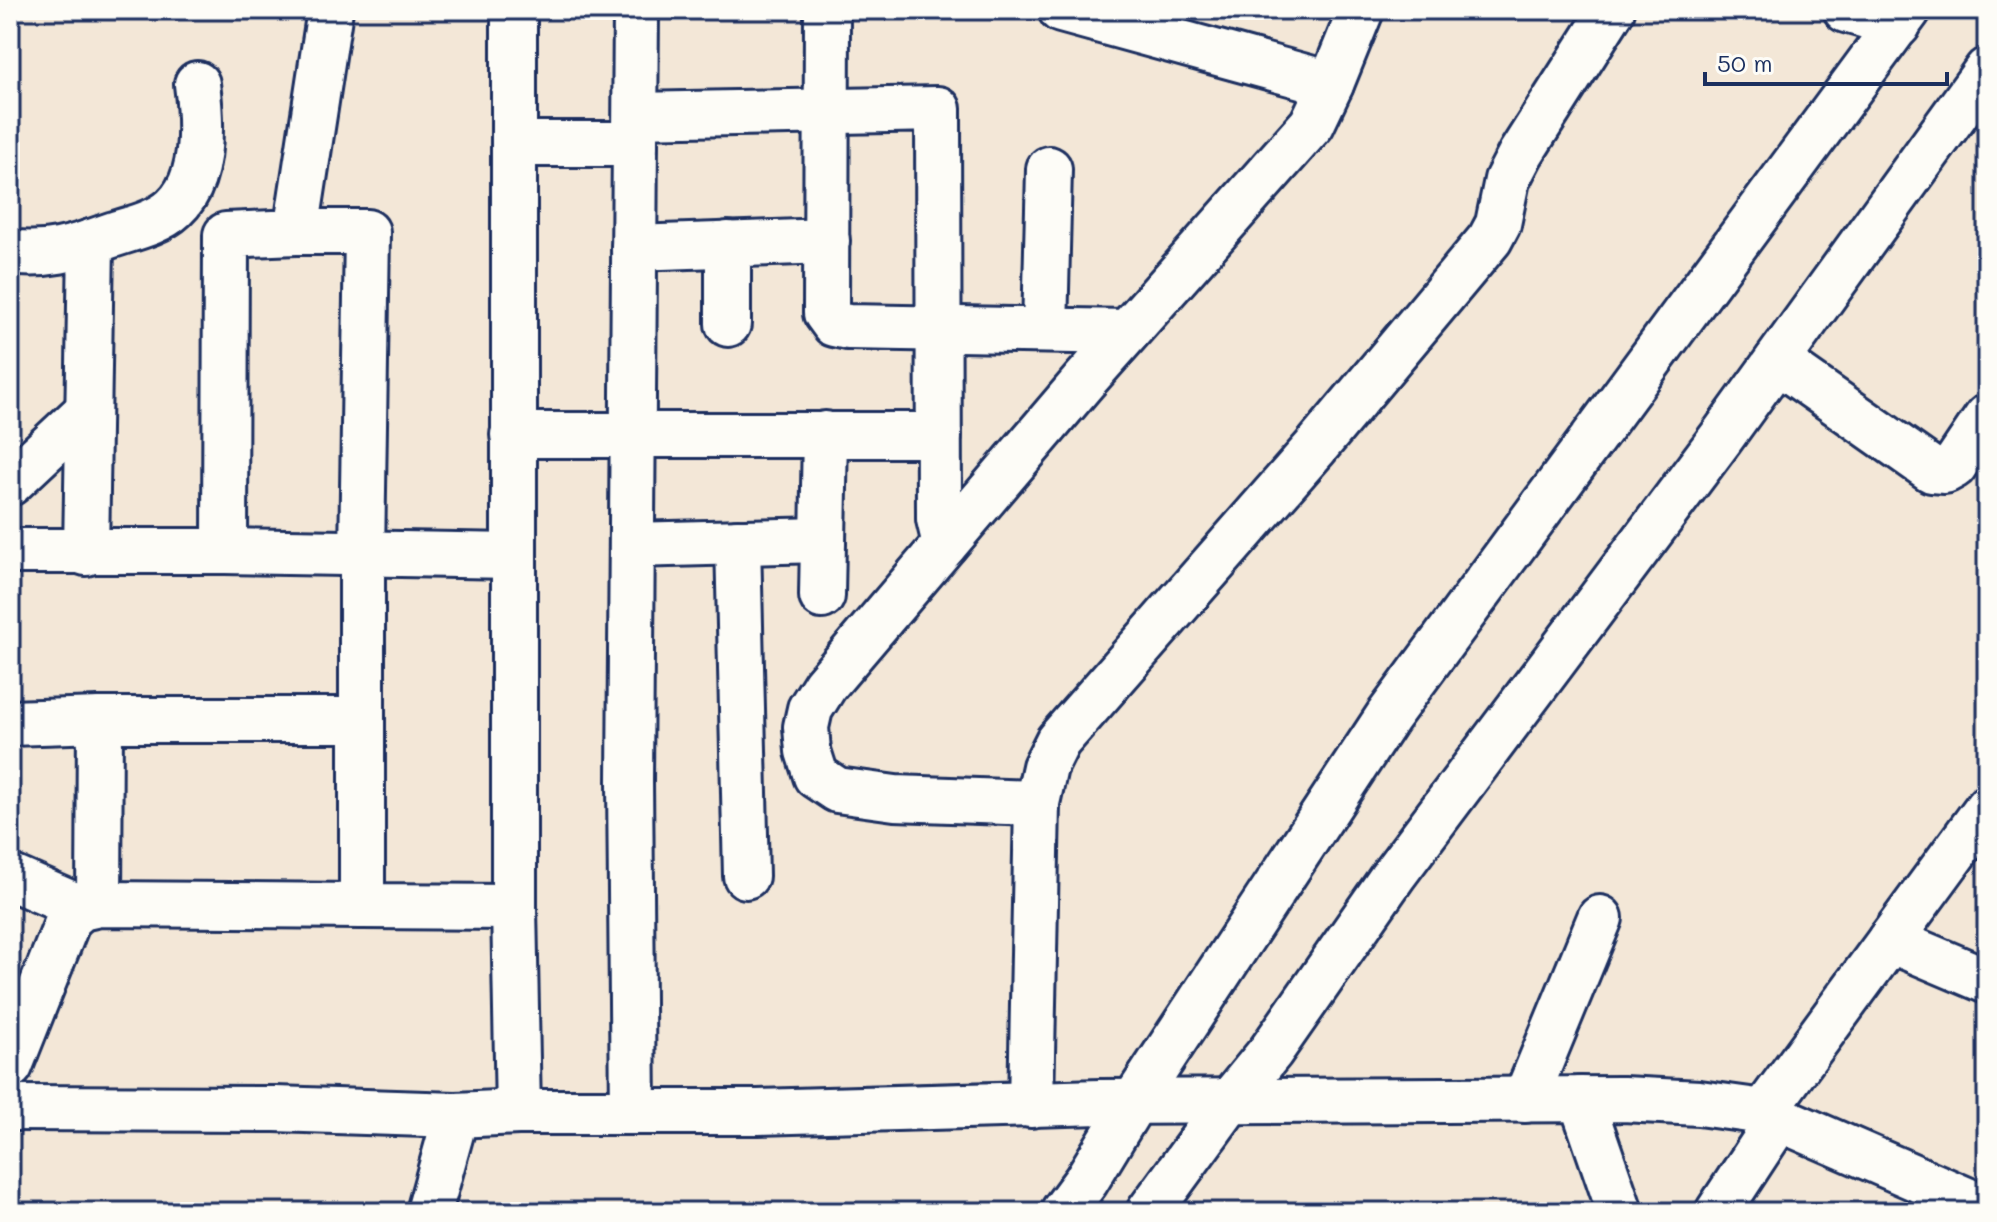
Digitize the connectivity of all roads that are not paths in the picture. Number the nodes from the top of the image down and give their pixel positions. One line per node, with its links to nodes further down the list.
1 (330, 10): 18 (street)
2 (514, 10): 15 (street)
3 (636, 10): 14 (street)
4 (827, 10): 13 (street)
5 (1061, 10): 12 (street)
6 (1361, 10): 12 (street)
7 (1612, 10): 50 (street)
8 (1846, 10): 9 (street)
9 (1903, 17): 64 (street)
10 (1987, 70): 29 (street)
11 (197, 84): 17 (street)
12 (1331, 84): 28 (street)
13 (828, 111): 14 (street); 20 (street); 26 (street)
14 (635, 129): 15 (street); 23 (street)
15 (514, 144): 34 (street)
16 (1049, 169): 27 (street)
17 (161, 218): 19 (street); 21 (street)
18 (296, 232): 19 (street); 44 (street)
19 (226, 235): 42 (street)
20 (827, 241): 22 (street); 26 (street)
21 (91, 242): 24 (street); 30 (street)
22 (728, 244): 23 (street); 25 (street)
23 (634, 248): 32 (street)
24 (10, 252)
25 (728, 324)
26 (938, 328): 27 (street); 35 (street)
27 (1045, 330): 28 (street)
28 (1127, 332): 39 (street)
29 (1777, 361): 31 (street); 63 (street)
30 (88, 410): 36 (street); 43 (street)
31 (1987, 417)
32 (633, 433): 33 (street); 34 (street); 40 (street)
33 (825, 434): 35 (street); 37 (street)
34 (513, 435): 45 (street)
35 (939, 435): 39 (street)
36 (10, 483)
37 (823, 540): 38 (street); 46 (street)
38 (738, 542): 40 (street); 52 (street)
39 (945, 544): 50 (street)
40 (632, 545): 68 (street)
41 (10, 551): 43 (street)
42 (225, 551): 43 (street); 44 (street)
43 (86, 553)
44 (362, 555): 45 (street); 48 (street)
45 (514, 556): 56 (street)
46 (822, 596)
47 (100, 720): 48 (street); 49 (street); 54 (street)
48 (362, 720): 55 (street)
49 (10, 723)
50 (1037, 803): 65 (street)
51 (1987, 808): 58 (street)
52 (746, 876)
53 (10, 877): 54 (street)
54 (90, 906): 55 (street); 60 (street)
55 (362, 906): 56 (street)
56 (514, 907): 67 (street)
57 (1600, 918): 62 (street)
58 (1890, 940): 59 (street); 70 (street)
59 (1987, 981)
60 (10, 1066)
61 (1581, 1099): 62 (street); 70 (street); 75 (street)
62 (1525, 1100): 63 (street)
63 (1230, 1101): 64 (street); 74 (street)
64 (1134, 1102): 65 (street); 73 (street)
65 (1031, 1105): 68 (street)
66 (10, 1108): 69 (street)
67 (518, 1112): 68 (street); 69 (street)
68 (633, 1112)
69 (456, 1115): 72 (street)
70 (1772, 1115): 71 (street); 76 (street)
71 (1987, 1209)
72 (429, 1212)
73 (1063, 1212)
74 (1149, 1212)
75 (1619, 1212)
76 (1718, 1212)

